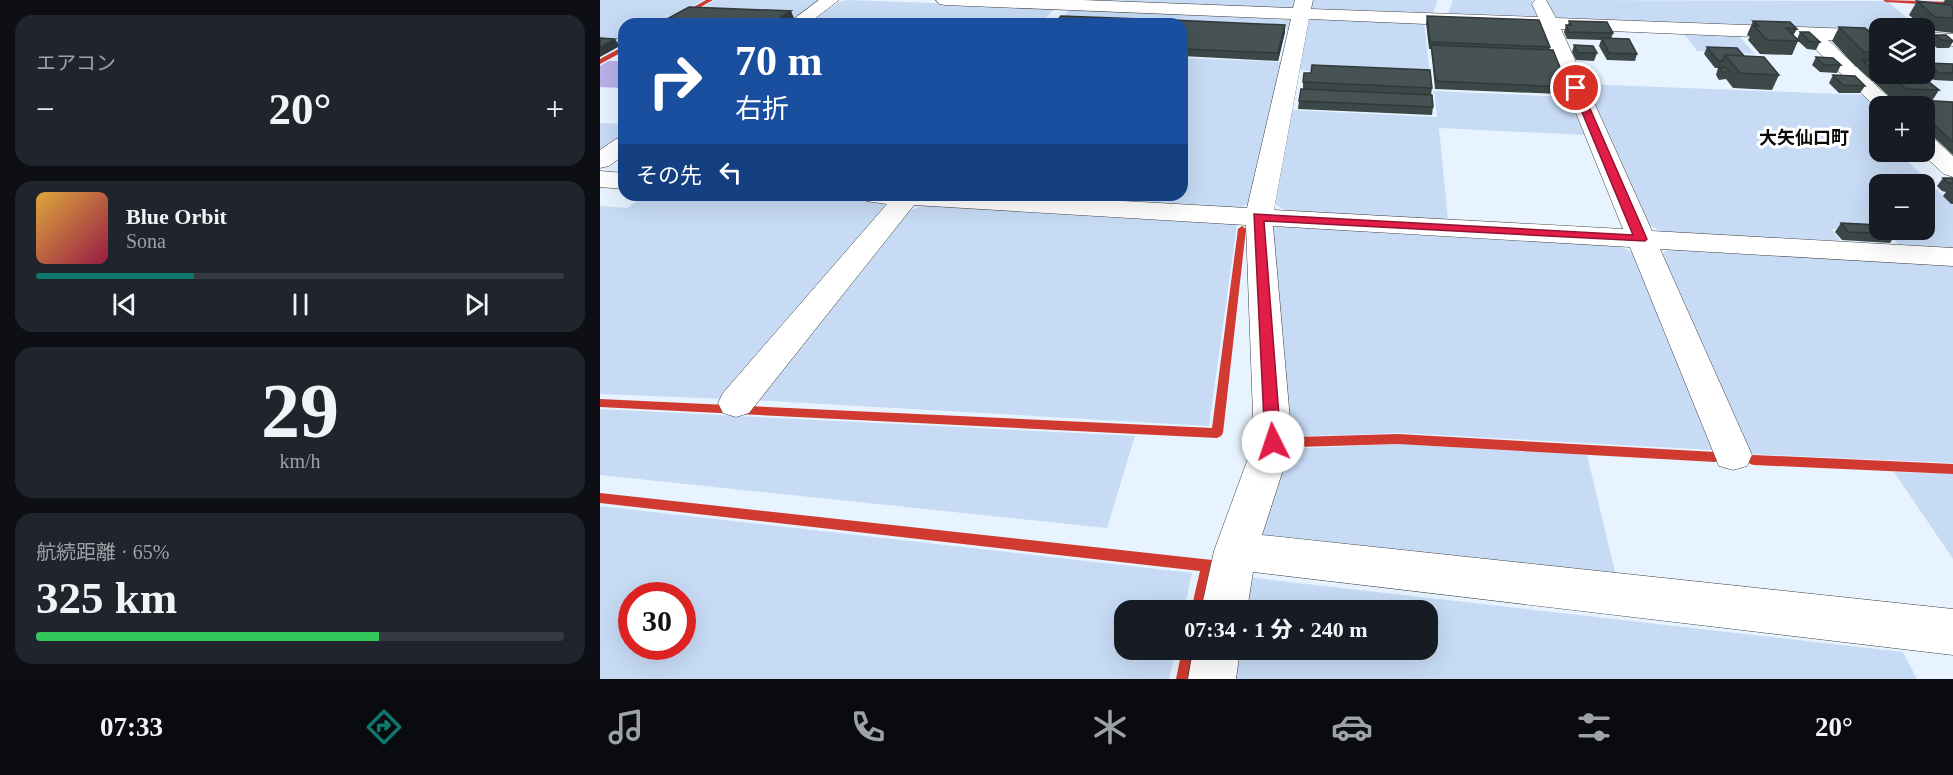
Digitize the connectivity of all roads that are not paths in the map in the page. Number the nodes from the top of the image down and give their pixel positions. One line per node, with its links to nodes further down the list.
1 (830, 0): 7 (street)
2 (945, 0): 5 (street)
3 (1446, 0): 9 (street)
4 (1539, 0): 10 (street)
5 (1066, 2): 6 (street); 8 (street)
6 (1302, 7): 9 (street); 24 (street)
7 (804, 18)
8 (1053, 18)
9 (1439, 18): 10 (street)
10 (1549, 23): 11 (street); 25 (street)
11 (1810, 33): 12 (street); 15 (street)
12 (1869, 36)
13 (1935, 38): 14 (street)
14 (1953, 39)
15 (1876, 96)
16 (618, 148): 18 (street)
17 (1935, 152): 19 (street)
18 (600, 161)
19 (1953, 169)
20 (600, 179): 21 (street)
21 (618, 180)
22 (903, 201): 27 (street)
23 (991, 201): 24 (street)
24 (1258, 217): 25 (street); 29 (street)
25 (1641, 239): 26 (street); 28 (street)
26 (1953, 256)
27 (736, 403)
28 (1733, 455)
29 (1235, 551): 30 (street); 31 (street)
30 (1226, 600)
31 (1953, 632)
32 (1215, 660): 33 (street)
33 (1212, 679)

